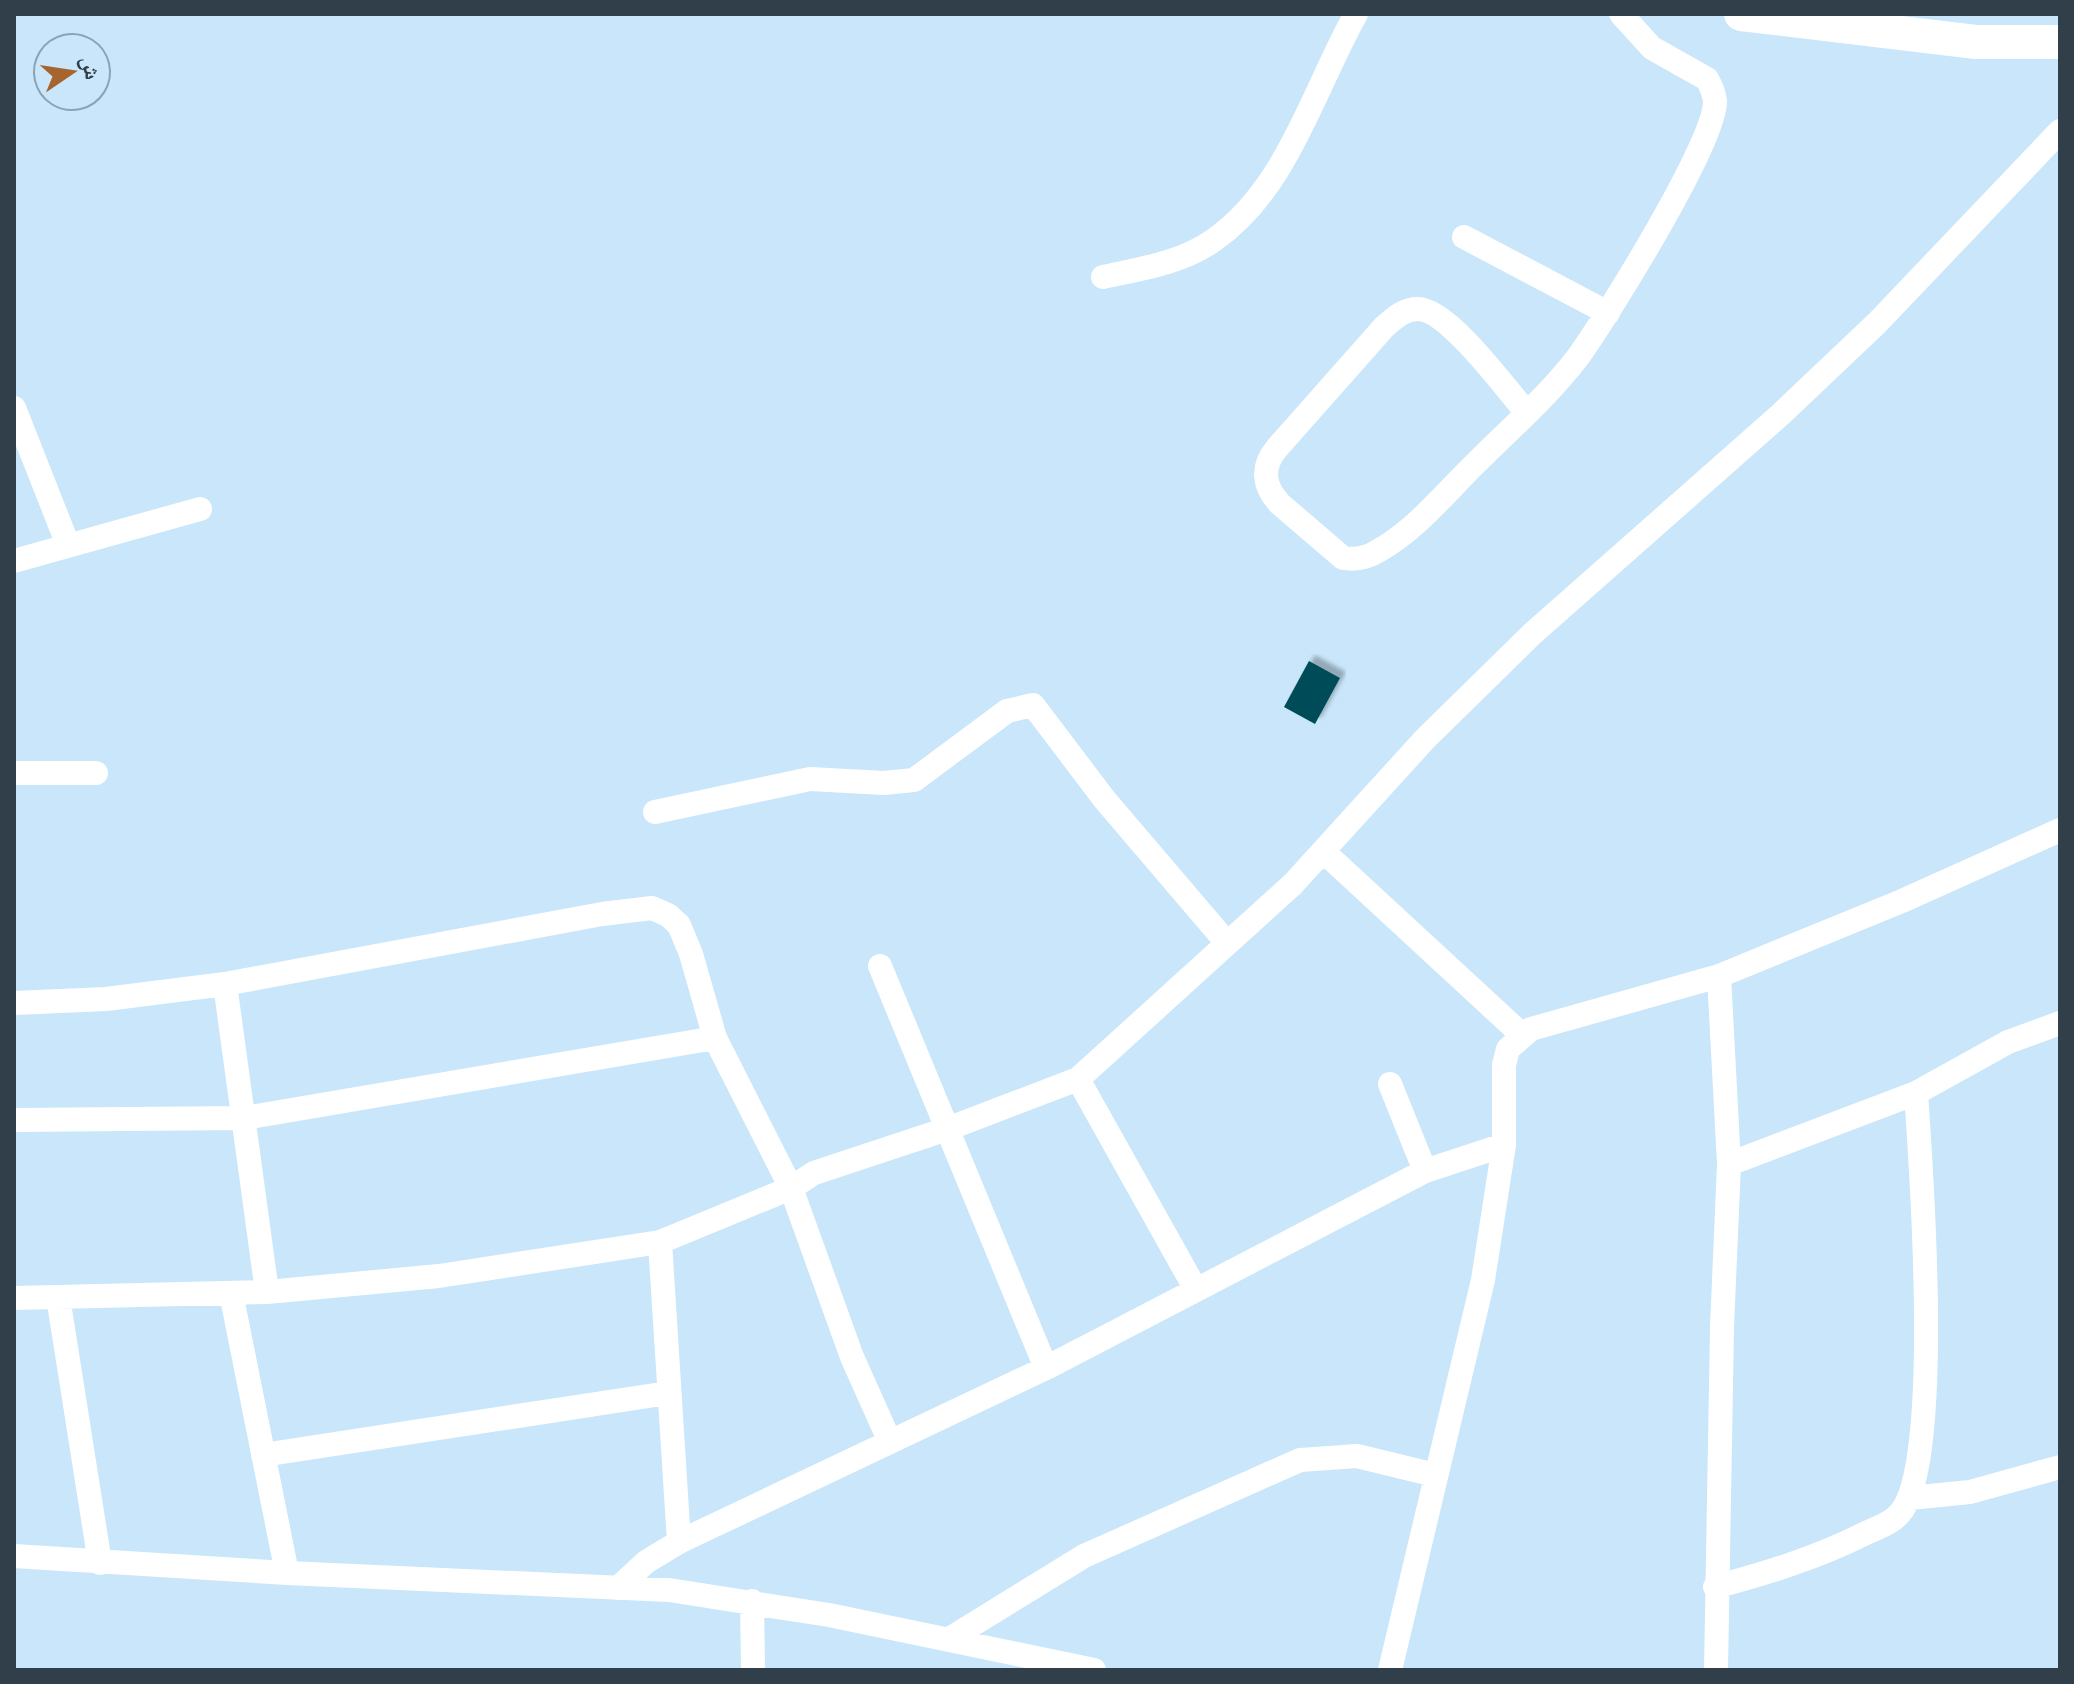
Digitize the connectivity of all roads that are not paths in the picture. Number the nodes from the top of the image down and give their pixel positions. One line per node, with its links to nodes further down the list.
1 (1356, 14): 7 (street)
2 (1621, 14): 8 (street)
3 (1741, 14): 4 (highway)
4 (2060, 42)
5 (2060, 131): 18 (street)
6 (1464, 237): 8 (street)
7 (1103, 277)
8 (1608, 313): 10 (street)
9 (14, 408): 12 (street)
10 (1527, 413): 10 (street)
11 (200, 509): 12 (street)
12 (68, 545): 13 (street)
13 (14, 561)
14 (14, 773): 15 (street)
15 (96, 773)
16 (655, 812): 19 (street)
17 (2060, 830): 21 (street)
18 (1324, 852): 19 (street); 25 (street)
19 (1227, 943): 27 (street)
20 (880, 966): 32 (street)
21 (1719, 976): 25 (street); 34 (street)
22 (225, 984): 23 (street); 26 (street); 30 (street)
23 (14, 1003)
24 (2060, 1023): 29 (street)
25 (1521, 1034): 33 (street)
26 (715, 1038): 30 (street); 36 (street)
27 (1078, 1079): 32 (street); 38 (street)
28 (1390, 1084): 35 (street)
29 (1916, 1093): 34 (street); 49 (street)
30 (244, 1118): 31 (street); 39 (street)
31 (14, 1120)
32 (950, 1128): 36 (street); 43 (street)
33 (1504, 1145): 35 (street); 48 (street)
34 (1729, 1164): 54 (street)
35 (1425, 1171): 38 (street)
36 (791, 1188): 37 (street); 45 (street)
37 (660, 1242): 39 (street); 44 (street)
38 (1195, 1288): 43 (street)
39 (267, 1292): 40 (street)
40 (231, 1293): 41 (street); 46 (street)
41 (58, 1297): 42 (street); 52 (street)
42 (14, 1298)
43 (1046, 1368): 45 (street)
44 (668, 1393): 46 (street); 50 (street)
45 (890, 1442): 50 (street)
46 (263, 1455): 53 (street)
47 (2060, 1467): 49 (street)
48 (1435, 1475): 57 (street); 60 (street)
49 (1910, 1498): 54 (street)
50 (679, 1542): 55 (street)
51 (14, 1556): 52 (street)
52 (100, 1563): 53 (street)
53 (287, 1573): 55 (street)
54 (1715, 1587): 61 (street)
55 (618, 1588): 56 (street)
56 (752, 1601): 57 (street); 58 (street)
57 (951, 1638): 59 (street)
58 (753, 1670)
59 (1094, 1670)
60 (1390, 1670)
61 (1716, 1670)

